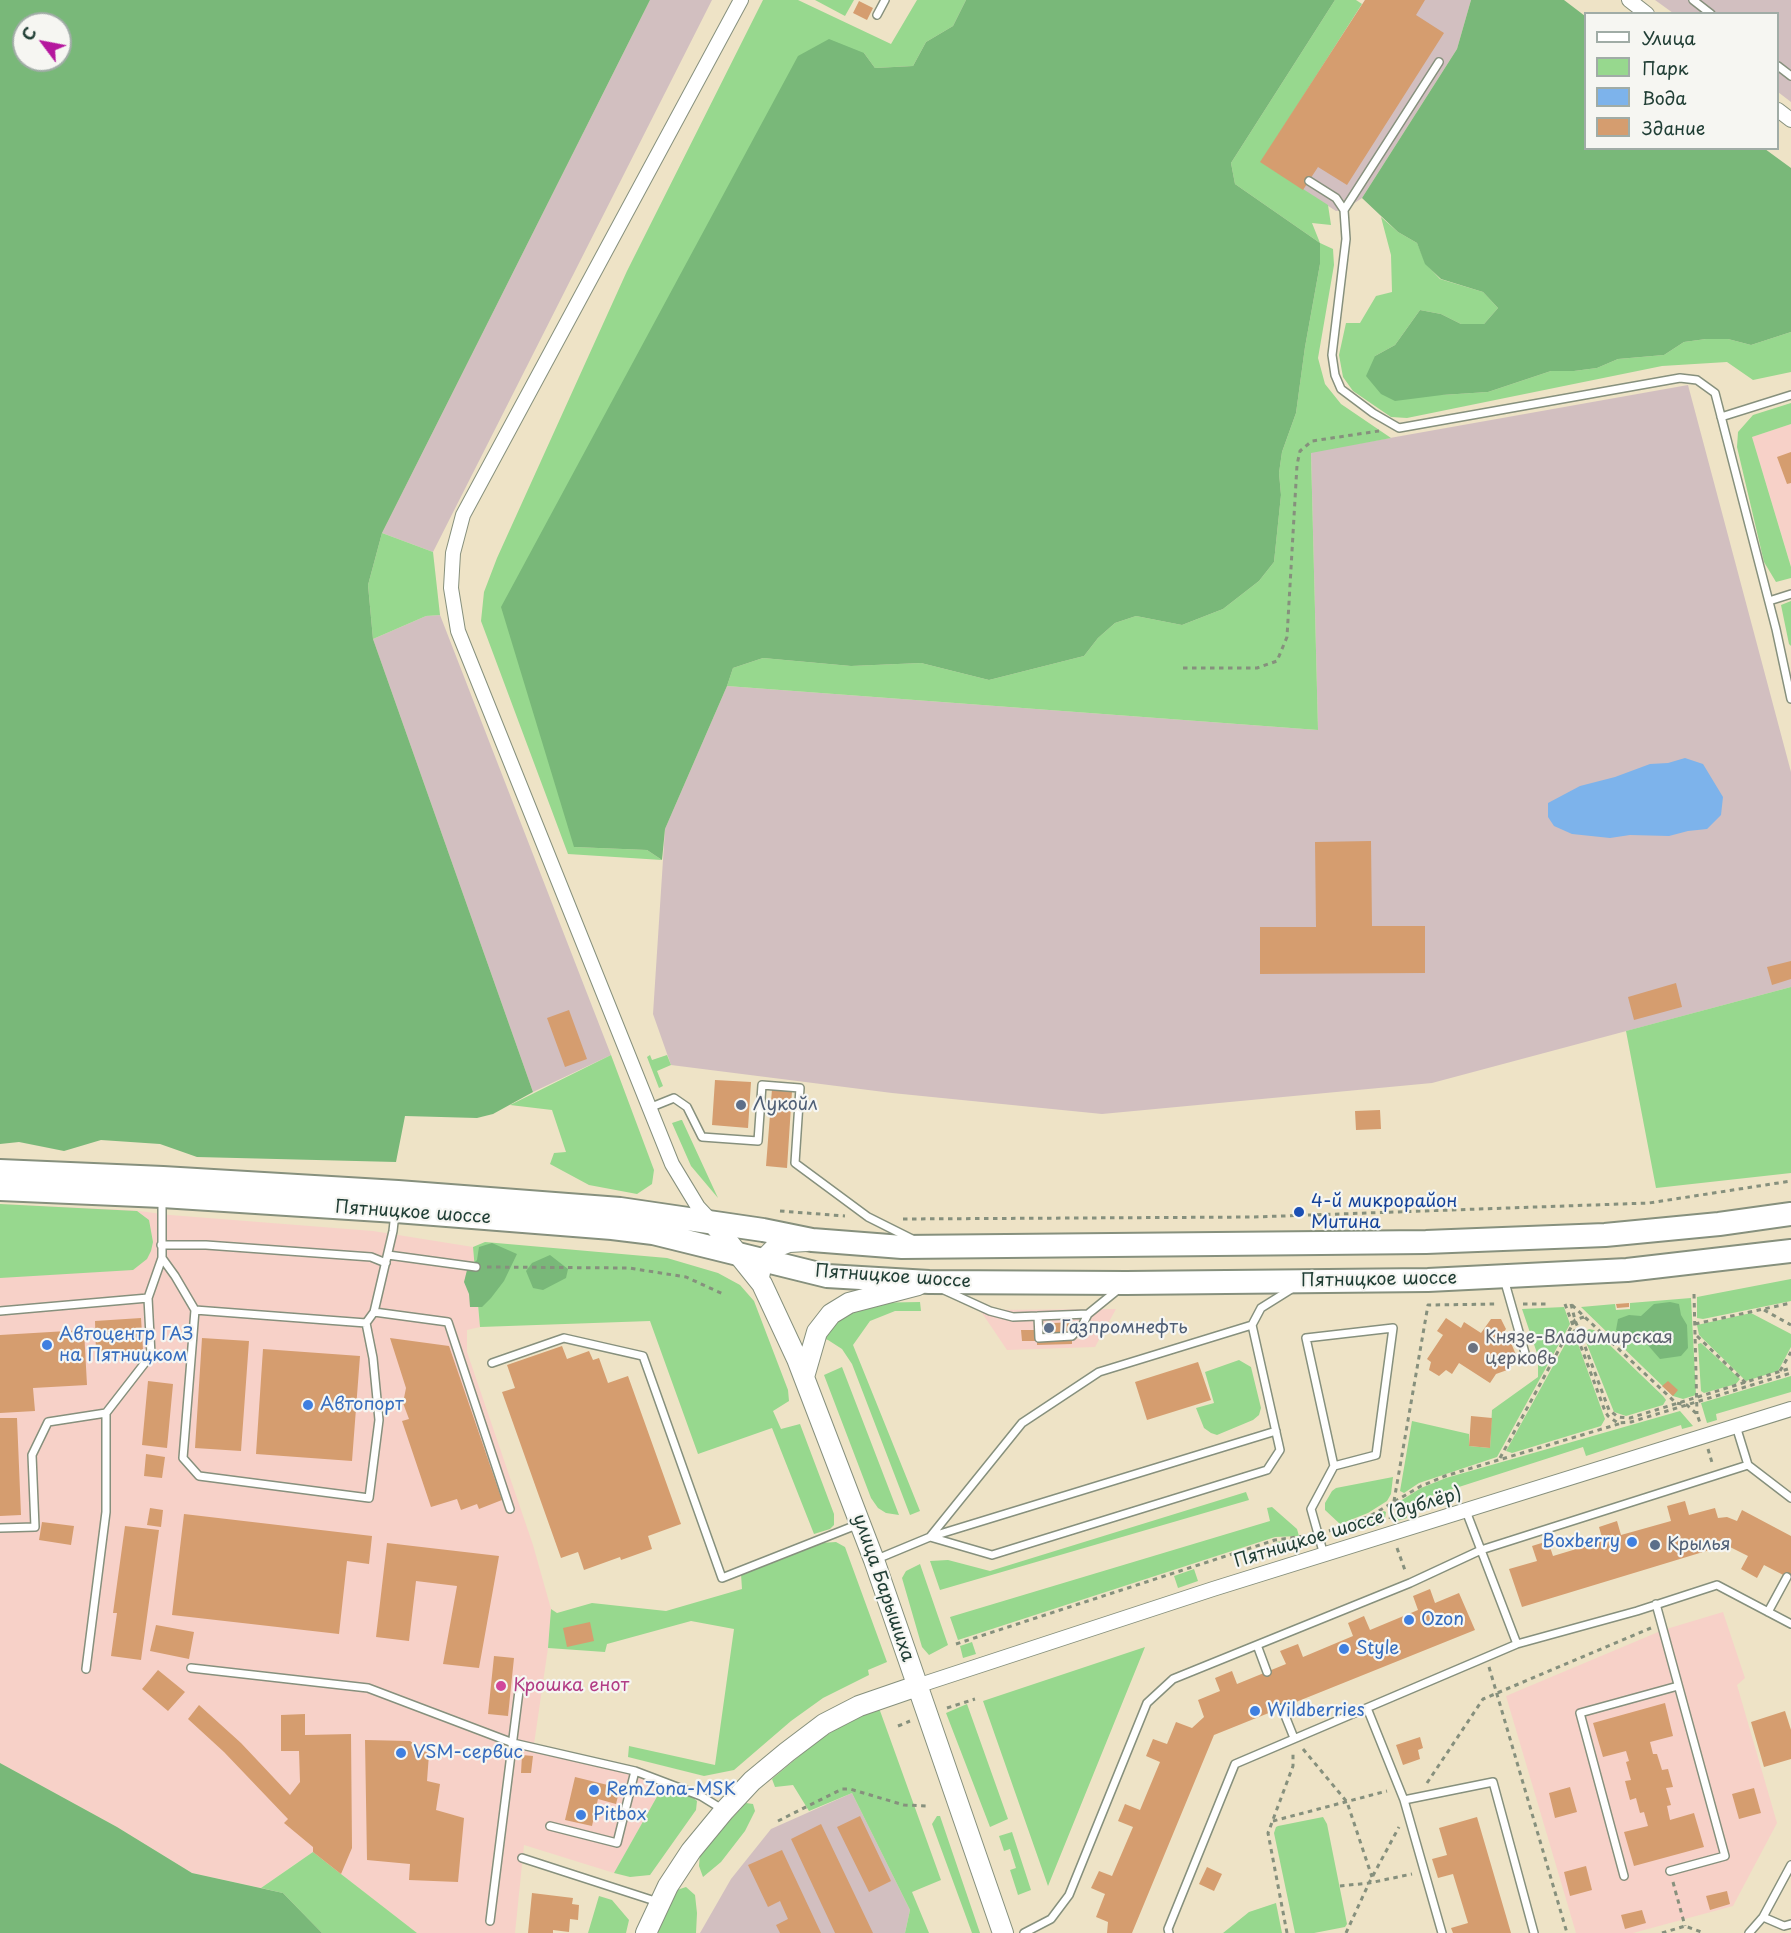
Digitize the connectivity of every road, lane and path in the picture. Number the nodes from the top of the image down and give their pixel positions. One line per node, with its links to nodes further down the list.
1 (741, 0): 20 (street)
2 (885, 0): 7 (lane)
3 (1629, 0): 5 (street)
4 (1693, 0): 6 (lane)
5 (1644, 12)
6 (1708, 12)
7 (877, 15)
8 (1439, 62): 12 (lane)
9 (1779, 111): 10 (street)
10 (1791, 120)
11 (1309, 181): 12 (lane)
12 (1344, 210): 15 (lane)
13 (1791, 395): 14 (lane)
14 (1721, 417): 15 (lane); 17 (lane)
15 (1399, 428): 18 (path)
16 (1791, 594): 17 (lane)
17 (1769, 601): 19 (lane)
18 (1183, 668)
19 (1791, 699)
20 (649, 1108): 28 (lane); 30 (street)
21 (0, 1171): 23 (main road, Пятницкое шоссе)
22 (1791, 1181): 29 (path)
23 (163, 1187): 24 (main road, Пятницкое шоссе); 25 (main road, Пятницкое шоссе); 30 (main road, Пятницкое шоссе); 32 (lane)
24 (0, 1189)
25 (396, 1210): 35 (main road, Пятницкое шоссе); 37 (lane)
26 (774, 1211): 28 (path)
27 (1791, 1212): 33 (main road, Пятницкое шоссе)
28 (868, 1217): 33 (lane)
29 (902, 1220)
30 (713, 1223): 31 (main road, Пятницкое шоссе); 35 (main road, улица Барышиха)
31 (812, 1240): 33 (main road, Пятницкое шоссе); 38 (main road)
32 (161, 1245): 36 (lane); 37 (lane)
33 (931, 1247)
34 (1791, 1251): 40 (main road, Пятницкое шоссе)
35 (740, 1255): 38 (main road, Пятницкое шоссе); 44 (main road, улица Барышиха)
36 (162, 1258): 47 (lane); 53 (lane)
37 (387, 1259): 39 (lane); 55 (lane)
38 (763, 1260): 41 (main road, Пятницкое шоссе); 44 (main road)
39 (476, 1267): 46 (path)
40 (1503, 1276): 42 (main road, Пятницкое шоссе); 49 (lane)
41 (929, 1282): 43 (main road, Пятницкое шоссе); 57 (lane); 72 (main road)
42 (1303, 1282): 43 (main road, Пятницкое шоссе); 63 (lane)
43 (1126, 1283): 56 (lane)
44 (762, 1284): 72 (main road, улица Барышиха)
45 (1694, 1293): 62 (path)
46 (723, 1294)
47 (148, 1298): 54 (lane); 81 (lane)
48 (1791, 1303): 52 (path)
49 (1511, 1304): 50 (path); 67 (lane); 94 (path)
50 (1548, 1304)
51 (1565, 1304): 61 (path)
52 (1762, 1309): 62 (path); 64 (path)
53 (195, 1310): 60 (lane); 60 (lane)
54 (0, 1311)
55 (374, 1312): 60 (lane); 95 (lane)
56 (1088, 1314): 57 (lane); 57 (lane)
57 (1038, 1316)
58 (1584, 1317): 59 (path); 59 (path); 78 (path)
59 (1575, 1320): 61 (path); 78 (path)
60 (366, 1323)
61 (1573, 1324): 83 (path); 89 (path)
62 (1695, 1324): 65 (path)
63 (1252, 1325): 87 (lane); 101 (lane)
64 (1791, 1325)
65 (1695, 1334): 74 (path); 76 (path)
66 (1791, 1352): 70 (path)
67 (1527, 1360)
68 (492, 1363): 97 (lane)
69 (1791, 1368): 70 (path)
70 (1780, 1372): 73 (path); 74 (path)
71 (1791, 1373): 73 (path)
72 (804, 1377): 97 (main road, улица Барышиха)
73 (1776, 1378): 75 (path)
74 (1745, 1382): 75 (path); 76 (path)
75 (1749, 1386): 77 (path)
76 (1698, 1397): 77 (path); 78 (path)
77 (1698, 1402): 79 (path); 82 (path)
78 (1676, 1403): 79 (path)
79 (1687, 1406): 82 (path); 84 (path)
80 (1791, 1409): 85 (street, Пятницкое шоссе (дублёр))
81 (106, 1413): 98 (lane); 116 (lane)
82 (1697, 1414): 88 (path)
83 (1608, 1416): 84 (path); 86 (path)
84 (1622, 1424): 86 (path)
85 (1736, 1426): 88 (street, Пятницкое шоссе (дублёр)); 90 (lane)
86 (1602, 1429): 89 (path)
87 (1276, 1431): 101 (lane); 101 (lane)
88 (1704, 1435): 92 (path); 96 (street, Пятницкое шоссе (дублёр))
89 (1499, 1459): 94 (path)
90 (1748, 1465): 92 (lane); 93 (lane)
91 (1334, 1466): 91 (lane); 100 (lane)
92 (1716, 1474): 102 (lane)
93 (1791, 1498)
94 (1394, 1501): 99 (path); 100 (path)
95 (510, 1509)
96 (1466, 1511): 99 (street, Пятницкое шоссе (дублёр)); 102 (lane)
97 (861, 1524): 104 (main road, улица Барышиха)
98 (0, 1528)
99 (1391, 1533): 103 (street, Пятницкое шоссе (дублёр)); 106 (path)
100 (1319, 1534): 103 (lane); 111 (path)
101 (930, 1537): 104 (lane)
102 (1481, 1550): 106 (lane); 112 (lane)
103 (1324, 1555): 119 (street, Пятницкое шоссе (дублёр))
104 (874, 1560): 119 (main road, улица Барышиха)
105 (1787, 1577): 108 (lane)
106 (1410, 1583): 113 (lane)
107 (1656, 1604): 108 (lane); 109 (lane); 112 (lane)
108 (1768, 1612): 110 (lane)
109 (1661, 1623): 120 (lane); 121 (path)
110 (1791, 1624)
111 (956, 1644)
112 (1518, 1644): 114 (lane)
113 (1257, 1645): 117 (lane); 156 (lane)
114 (1486, 1657): 121 (path); 125 (lane)
115 (191, 1668): 129 (lane)
116 (86, 1669)
117 (1267, 1672)
118 (520, 1683): 129 (lane)
119 (917, 1686): 136 (main road); 155 (main road, улица Барышиха)
120 (1678, 1686): 144 (lane); 145 (lane)
121 (1497, 1693): 132 (path); 162 (path)
122 (975, 1699): 123 (path)
123 (947, 1708)
124 (1282, 1708): 128 (lane)
125 (1367, 1708): 128 (lane); 131 (lane)
126 (910, 1721): 127 (path)
127 (898, 1726)
128 (1294, 1738): 134 (path); 139 (path); 157 (lane)
129 (513, 1743): 130 (lane); 151 (lane)
130 (635, 1771): 136 (lane); 140 (lane)
131 (1399, 1788): 133 (lane); 134 (path)
132 (1417, 1797): 133 (lane); 161 (lane)
133 (1404, 1800): 137 (lane)
134 (1347, 1802): 139 (path); 146 (path)
135 (926, 1806): 138 (path)
136 (724, 1811): 149 (main road)
137 (1407, 1812): 143 (lane); 146 (path)
138 (778, 1821)
139 (1273, 1821): 158 (path)
140 (550, 1826)
141 (522, 1858): 149 (lane)
142 (1791, 1865): 150 (lane)
143 (1424, 1871): 147 (path); 160 (lane)
144 (1670, 1871): 153 (path)
145 (1624, 1876)
146 (1372, 1877): 147 (path)
147 (1368, 1883): 148 (path); 159 (path)
148 (1340, 1886)
149 (660, 1902): 154 (main road)
150 (1763, 1917): 152 (lane); 165 (lane)
151 (490, 1921)
152 (1791, 1924)
153 (1685, 1926): 163 (path); 164 (path)
154 (646, 1933)
155 (1003, 1933)
156 (1024, 1933)
157 (1169, 1933)
158 (1287, 1933)
159 (1346, 1933)
160 (1442, 1933)
161 (1534, 1933)
162 (1567, 1933)
163 (1662, 1933)
164 (1704, 1933)
165 (1749, 1933)

